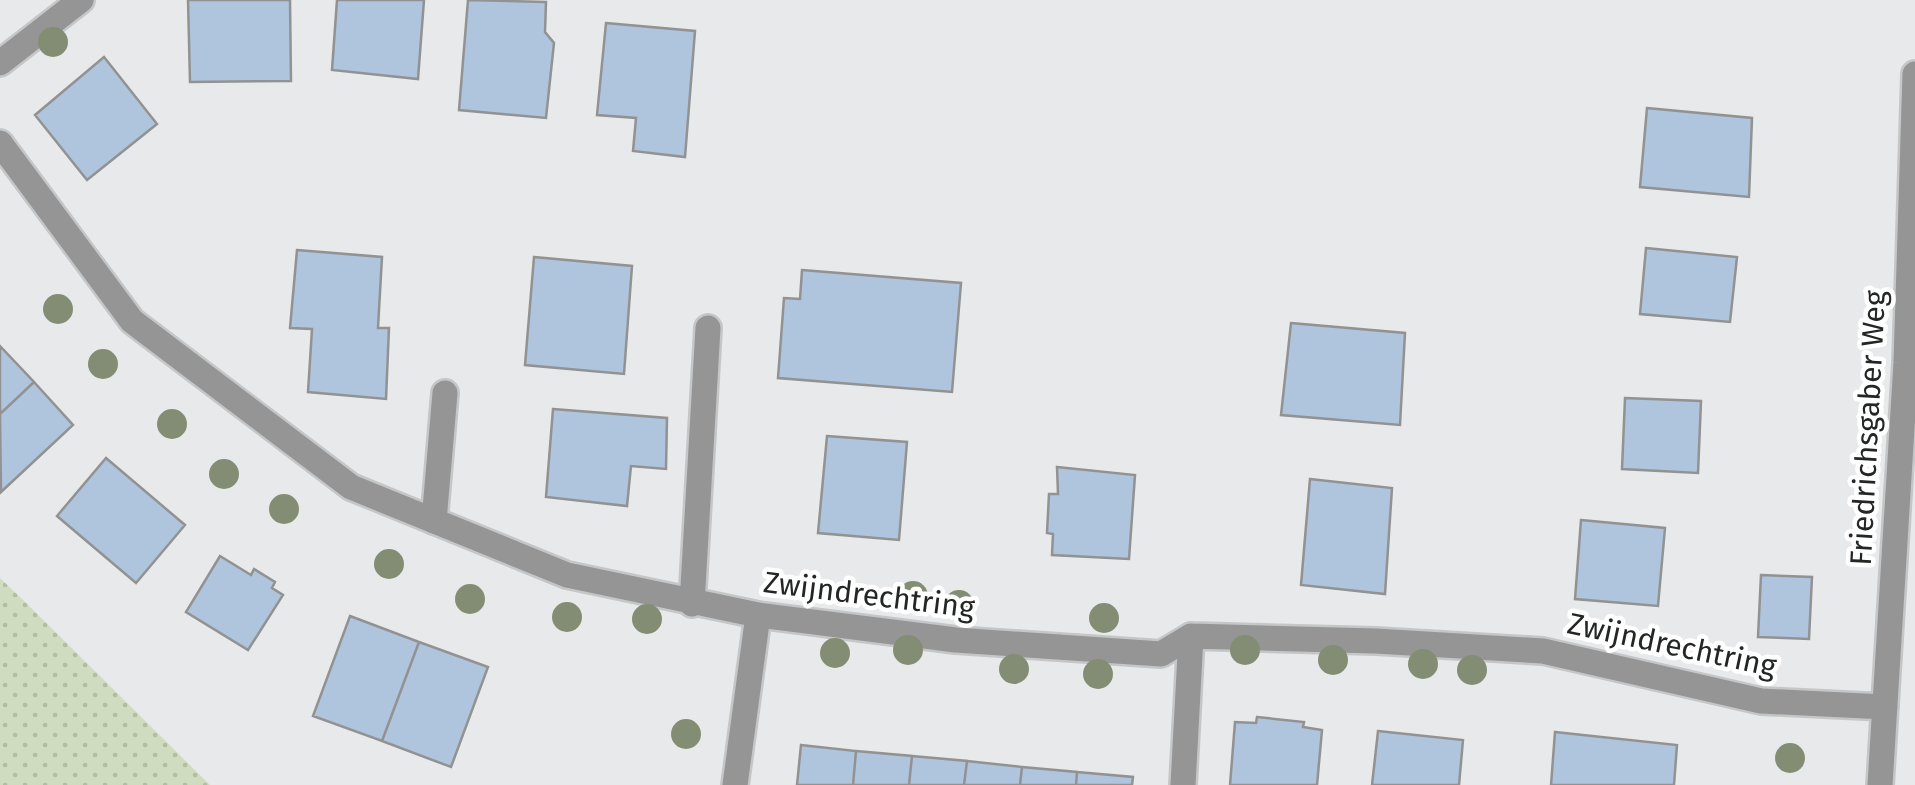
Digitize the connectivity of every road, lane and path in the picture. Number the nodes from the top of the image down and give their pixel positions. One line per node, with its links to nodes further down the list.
1 (80, 0): 2 (street)
2 (0, 63)
3 (1915, 74): 11 (street, Friedrichsgaber Weg)
4 (0, 144): 7 (street, Zwijndrechtring)
5 (708, 328): 8 (street)
6 (444, 393): 7 (street)
7 (434, 521): 8 (street, Zwijndrechtring)
8 (692, 604): 9 (street, Zwijndrechtring)
9 (758, 615): 10 (street, Zwijndrechtring); 12 (street)
10 (1192, 636): 11 (street, Zwijndrechtring); 13 (street)
11 (1885, 707): 14 (street, Friedrichsgaber Weg)
12 (735, 785)
13 (1183, 785)
14 (1880, 785)

